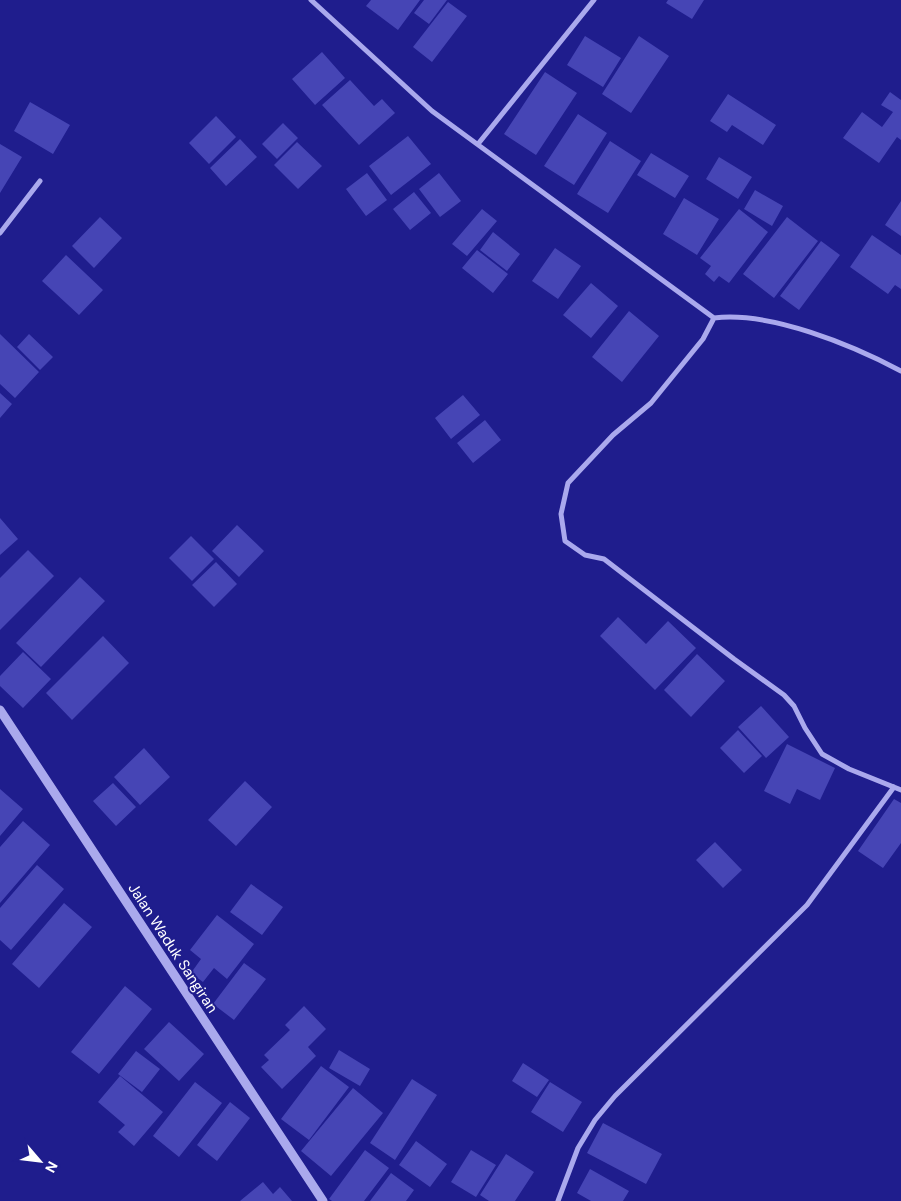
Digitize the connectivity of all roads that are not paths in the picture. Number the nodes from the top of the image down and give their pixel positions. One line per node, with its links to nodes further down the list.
1 (311, 0): 3 (street)
2 (594, 0): 3 (street)
3 (478, 144): 6 (street)
4 (40, 181): 5 (street)
5 (0, 233)
6 (714, 318): 7 (street); 9 (street)
7 (901, 371)
8 (0, 710): 11 (street, Jalan Waduk Sangiran)
9 (894, 787): 10 (street); 12 (street)
10 (901, 790)
11 (323, 1201)
12 (558, 1201)

